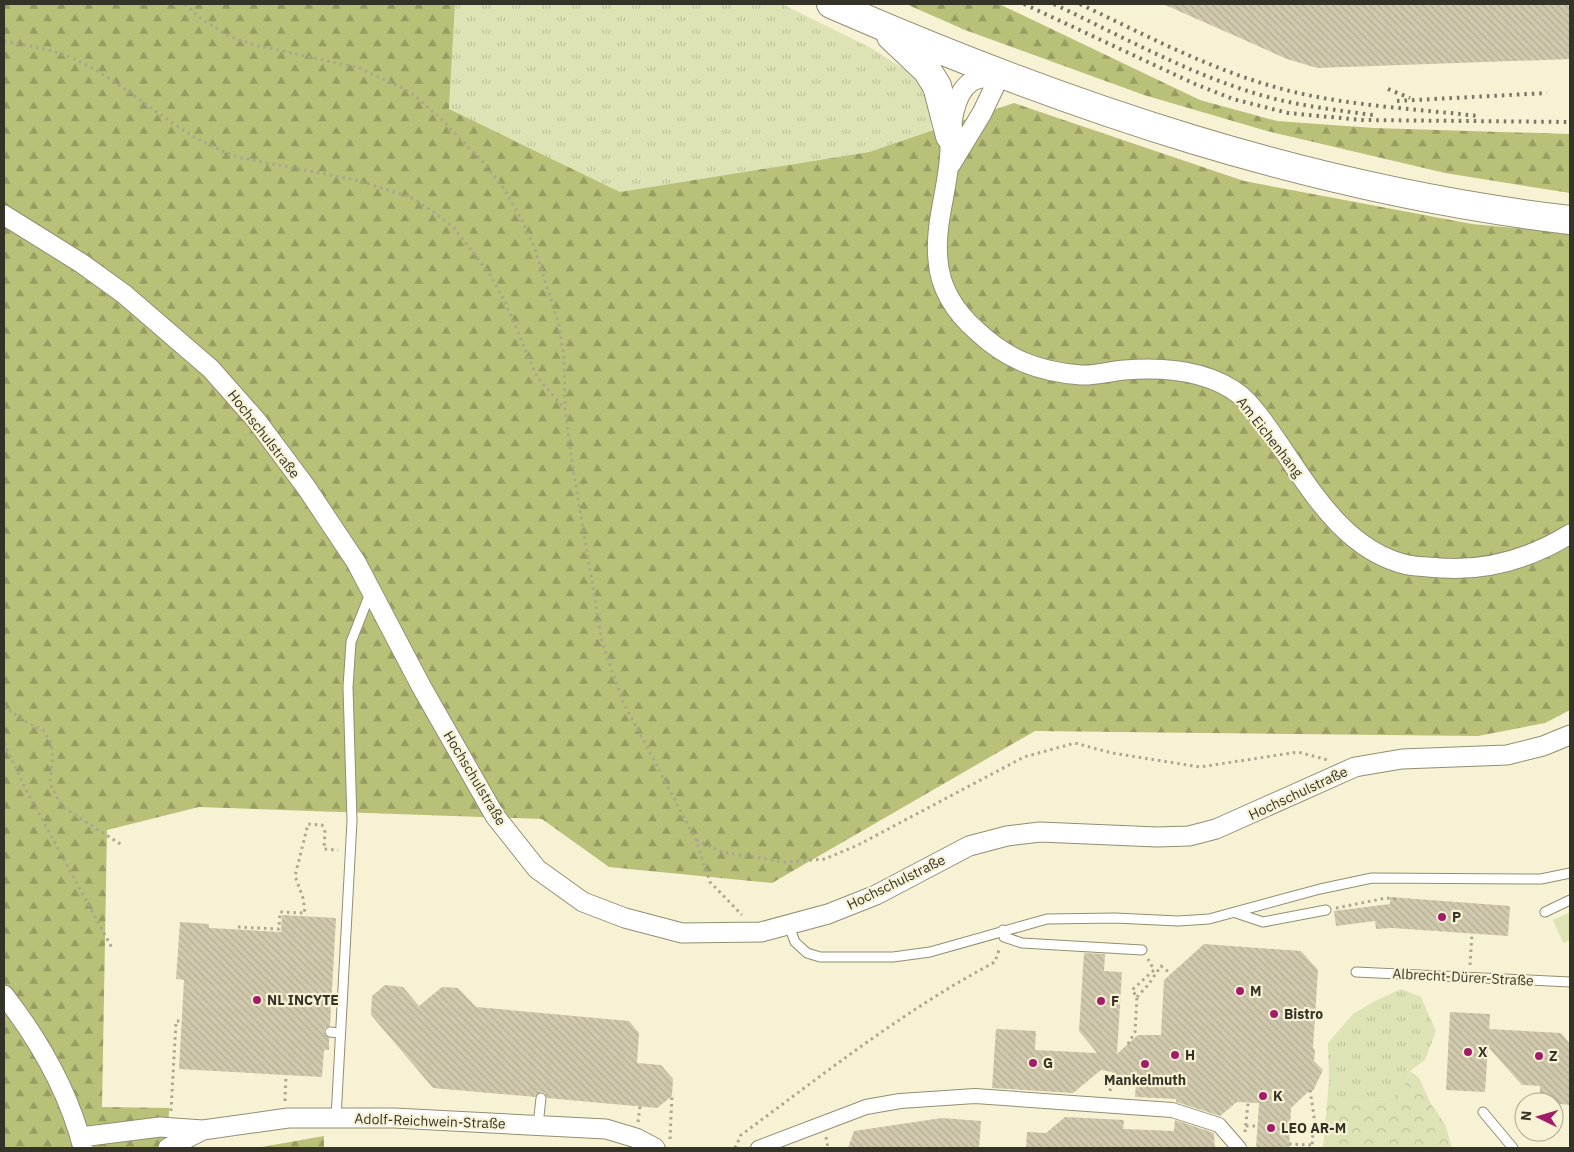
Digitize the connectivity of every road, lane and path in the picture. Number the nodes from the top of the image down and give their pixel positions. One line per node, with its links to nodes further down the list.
1 (185, 4): 10 (path)
2 (831, 4): 3 (main road)
3 (877, 23): 5 (main road); 6 (main road)
4 (4, 41): 10 (path)
5 (1000, 75): 6 (street, Am Eichenhang); 7 (street, Am Eichenhang); 9 (main road)
6 (950, 136): 7 (street, Am Eichenhang)
7 (950, 165): 11 (street, Am Eichenhang)
8 (4, 215): 12 (street, Hochschulstraße)
9 (1570, 220)
10 (565, 409): 17 (path)
11 (1570, 534)
12 (371, 590): 19 (lane); 28 (street, Hochschulstraße)
13 (4, 706): 18 (path)
14 (1570, 735): 16 (street, Hochschulstraße)
15 (4, 743): 31 (path)
16 (1355, 767): 17 (path); 26 (street, Hochschulstraße)
17 (696, 840): 28 (path)
18 (122, 845)
19 (351, 852): 27 (path); 41 (lane)
20 (1570, 873): 24 (lane)
21 (1570, 900): 25 (lane)
22 (1395, 902): 23 (path)
23 (1326, 910): 24 (lane)
24 (1236, 912): 30 (lane)
25 (1545, 912)
26 (789, 926): 28 (street, Hochschulstraße); 30 (lane)
27 (238, 927)
28 (761, 932)
29 (1472, 933): 35 (path)
30 (1004, 934): 32 (lane); 62 (path)
31 (112, 948)
32 (1142, 950): 38 (path)
33 (1356, 972): 35 (lane, Albrecht-Dürer-Straße)
34 (1171, 974): 38 (path)
35 (1469, 978): 36 (lane, Albrecht-Dürer-Straße)
36 (1570, 982)
37 (4, 995): 56 (street)
38 (1137, 997): 42 (path)
39 (182, 1021): 48 (path)
40 (330, 1032): 41 (lane)
41 (340, 1033): 51 (lane)
42 (1128, 1044)
43 (286, 1075): 50 (path)
44 (1310, 1090): 60 (path)
45 (672, 1095): 58 (path)
46 (541, 1098): 52 (lane)
47 (1248, 1103): 53 (path)
48 (171, 1110)
49 (1483, 1112): 66 (lane)
50 (288, 1118): 51 (street, Adolf-Reichwein-Straße); 54 (street, Adolf-Reichwein-Straße)
51 (336, 1118): 52 (street, Adolf-Reichwein-Straße)
52 (538, 1125): 58 (street, Adolf-Reichwein-Straße)
53 (1258, 1126)
54 (203, 1130): 56 (street, Adolf-Reichwein-Straße); 61 (street, Adolf-Reichwein-Straße)
55 (827, 1138): 64 (path)
56 (82, 1143)
57 (1289, 1144): 59 (path)
58 (662, 1145)
59 (1300, 1146): 60 (path)
60 (1312, 1147)
61 (168, 1148)
62 (735, 1148)
63 (758, 1148): 65 (street)
64 (828, 1148)
65 (1239, 1148)
66 (1513, 1148)

